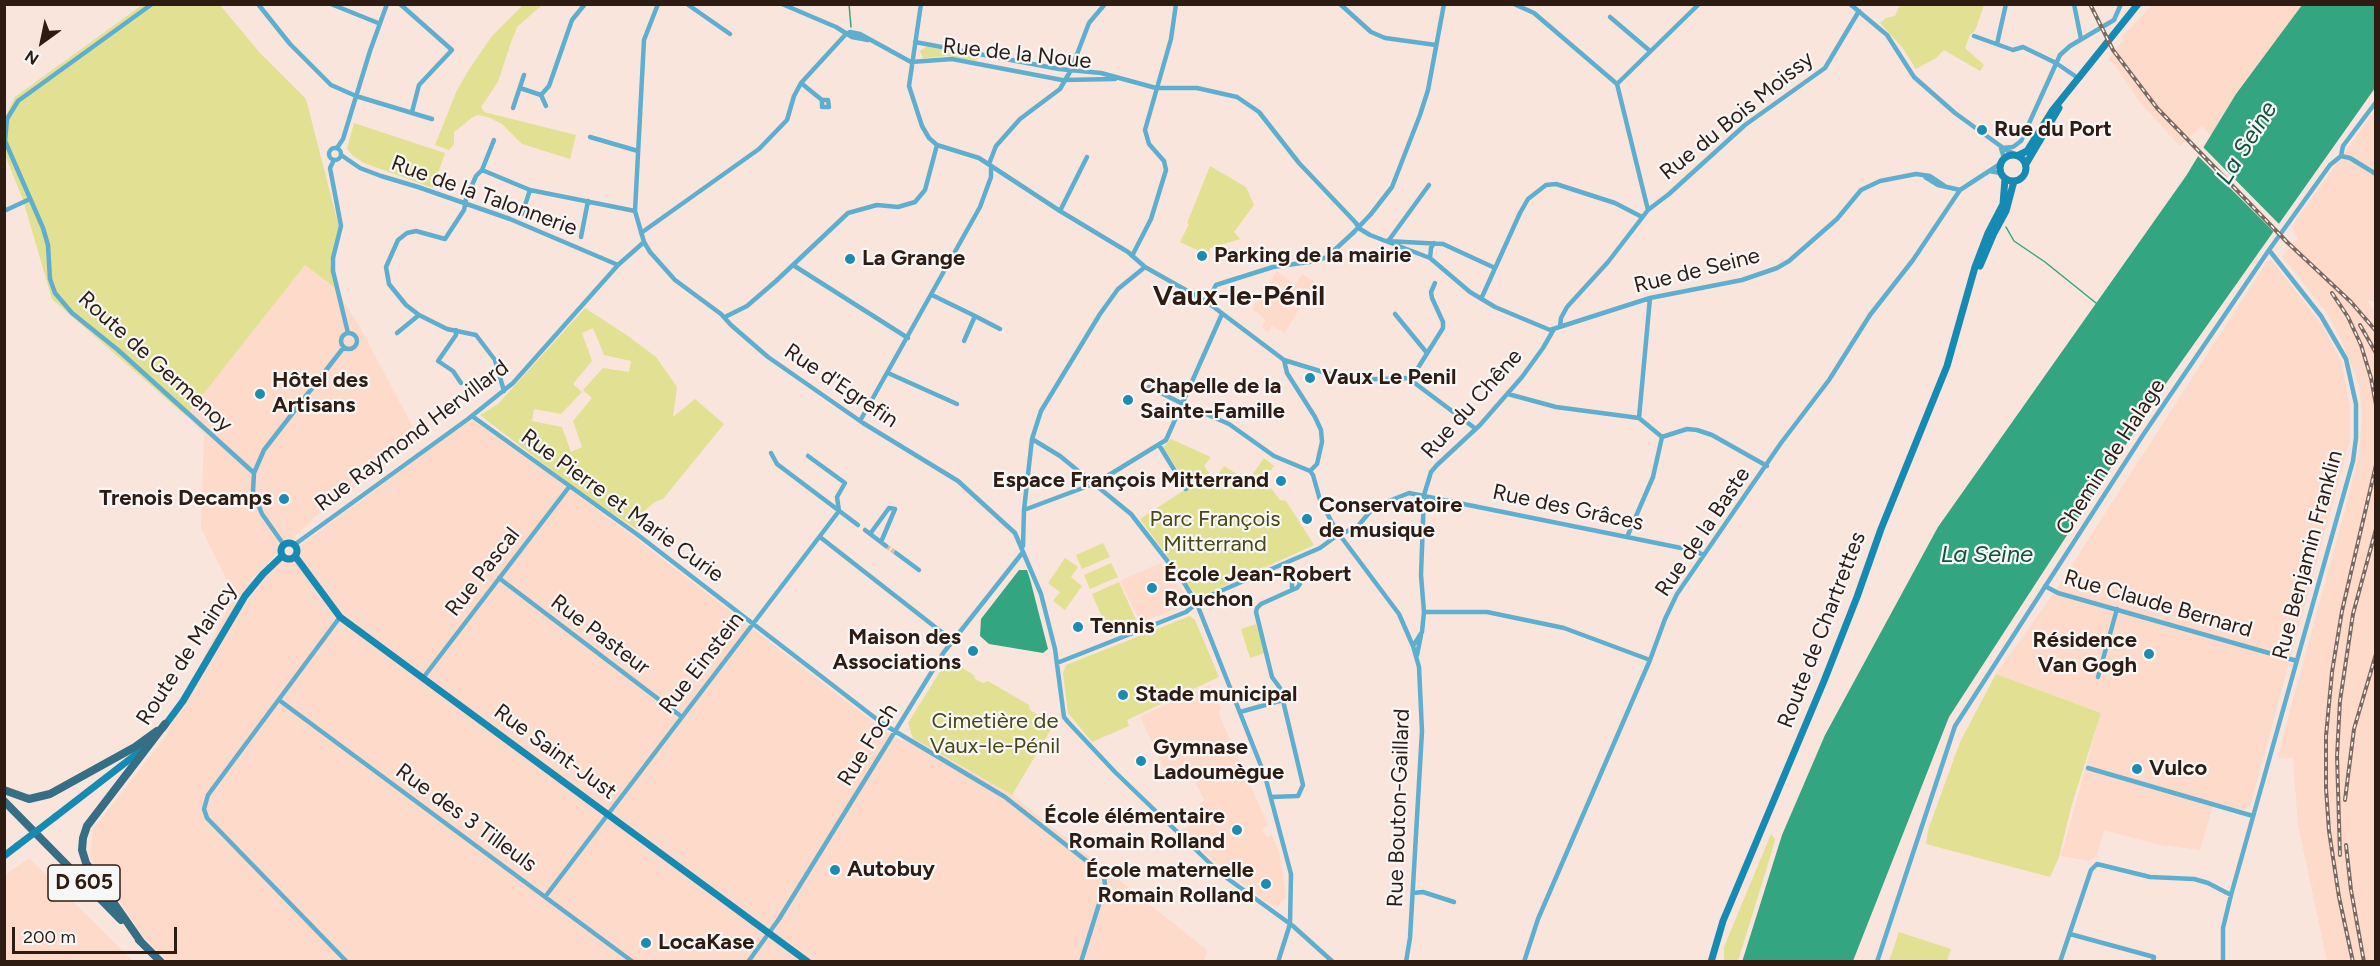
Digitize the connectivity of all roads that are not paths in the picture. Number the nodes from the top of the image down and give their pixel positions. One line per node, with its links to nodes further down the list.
1 (152, 4): 75 (street, Route de Germenoy)
2 (258, 4): 45 (street)
3 (331, 4): 24 (street)
4 (387, 4): 24 (street)
5 (400, 4): 51 (street)
6 (585, 4): 44 (street)
7 (658, 4): 58 (street, Rue d'Egrefin)
8 (687, 4): 25 (street)
9 (782, 4): 26 (street)
10 (921, 4): 29 (street)
11 (1105, 4): 35 (street)
12 (1176, 4): 43 (street)
13 (1340, 4): 31 (street)
14 (1444, 4): 31 (street)
15 (1514, 4): 41 (street)
16 (1699, 4): 32 (street)
17 (1850, 4): 22 (street)
18 (2006, 4): 30 (street)
19 (2074, 4): 28 (street)
20 (2121, 4): 28 (street)
21 (2138, 4): 37 (main road)
22 (1859, 11): 56 (street); 78 (street, Rue du Bois Moissy)
23 (1610, 17): 32 (street)
24 (378, 23): 45 (street)
25 (730, 34)
26 (846, 34): 33 (street); 40 (street)
27 (1974, 36): 30 (street)
28 (2081, 39): 34 (street)
29 (915, 42): 33 (street); 35 (street, Rue de la Noue)
30 (1997, 44): 34 (street)
31 (1436, 45): 100 (street, bridge)
32 (1650, 51): 41 (street)
33 (911, 62): 39 (street, Rue de la Noue); 55 (street)
34 (2056, 63): 37 (street); 56 (street)
35 (1071, 69): 38 (street, Rue de la Noue); 39 (street)
36 (524, 75): 42 (street)
37 (2079, 78): 47 (main road)
38 (1120, 79): 39 (street, Rue de la Noue); 43 (street, Rue de la Noue)
39 (1066, 80): 66 (street)
40 (801, 83): 46 (street); 84 (street)
41 (1617, 84): 78 (street)
42 (520, 88): 44 (street); 50 (street)
43 (1156, 88): 86 (street, Rue de la Noue); 90 (street)
44 (541, 94): 49 (street)
45 (356, 96): 51 (street); 57 (street)
46 (822, 100)
47 (2062, 100): 60 (main road); 65 (main road)
48 (2376, 102): 61 (street, Chemin de Halage)
49 (546, 106)
50 (513, 108)
51 (412, 112): 52 (street)
52 (432, 119)
53 (590, 137): 58 (street)
54 (494, 140): 67 (street)
55 (937, 145): 66 (street); 93 (street)
56 (2001, 147): 60 (street); 64 (street)
57 (338, 148): 59 (street); 63 (street)
58 (638, 151): 80 (street, Rue d'Egrefin)
59 (341, 155): 63 (street); 77 (street, Rue de la Talonnerie)
60 (2017, 155): 64 (main road); 65 (main road)
61 (2341, 156): 69 (street); 89 (street, Chemin de Halage)
62 (1088, 157): 81 (street)
63 (334, 160): 110 (street)
64 (2002, 161): 68 (street); 70 (main road)
65 (2026, 164): 71 (main road)
66 (990, 165): 81 (street); 97 (street)
67 (482, 170): 73 (street); 77 (street)
68 (1989, 171): 70 (street); 74 (street)
69 (2376, 174)
70 (2003, 176): 71 (main road); 101 (main road, Route de Chartrettes)
71 (2014, 181): 101 (main road, Route de Chartrettes)
72 (1429, 186): 86 (street)
73 (530, 190): 76 (street); 82 (street)
74 (1960, 190): 99 (street, Rue de Seine); 134 (street, Rue de la Baste)
75 (30, 199): 79 (street); 136 (street, Route de Germenoy)
76 (588, 201): 80 (street); 85 (street)
77 (465, 205): 92 (street, Rue de la Talonnerie); 104 (street)
78 (1648, 210): 83 (street, Rue du Bois Moissy)
79 (4, 211)
80 (635, 211): 84 (street, Rue d'Egrefin)
81 (1060, 211): 90 (street)
82 (522, 214)
83 (1642, 217): 95 (street); 107 (street, Rue du Chêne)
84 (641, 233): 87 (street, Rue d'Egrefin)
85 (581, 237)
86 (1387, 241): 88 (street, Rue de la Noue); 91 (street, Rue de la Noue)
87 (644, 242): 92 (street, Rue Raymond Hervillard); 106 (street, Rue d'Egrefin)
88 (1434, 243): 91 (street); 95 (street, Rue de la Noue)
89 (2269, 250): 158 (street, Chemin de Halage); 170 (street, Rue Benjamin Franklin)
90 (1132, 256): 94 (street)
91 (1430, 258): 98 (street, Rue de la Noue)
92 (618, 265): 121 (street, Rue Raymond Hervillard)
93 (793, 265): 106 (street); 112 (street)
94 (1145, 267): 100 (street); 130 (street)
95 (1495, 268): 98 (street)
96 (1435, 283): 115 (street)
97 (932, 295): 105 (street); 112 (street)
98 (1482, 297): 107 (street, Rue de la Noue)
99 (1650, 298): 107 (street, Rue de Seine); 126 (street)
100 (1207, 302): 102 (street)
101 (1963, 310): 207 (main road, Route de Chartrettes)
102 (1222, 314): 116 (street); 124 (street)
103 (1395, 314): 115 (street)
104 (419, 315): 109 (street); 111 (street)
105 (975, 316): 108 (street); 113 (street)
106 (725, 317): 127 (street, Rue d'Egrefin)
107 (1557, 327): 122 (street, Rue du Chêne)
108 (1000, 328)
109 (456, 330): 119 (street); 121 (street)
110 (348, 333): 114 (street); 114 (street)
111 (397, 333)
112 (908, 338): 117 (street)
113 (964, 341)
114 (344, 347): 136 (street)
115 (1427, 353): 118 (street)
116 (1284, 360): 118 (street); 135 (street)
117 (888, 373): 123 (street); 127 (street)
118 (1411, 379): 128 (street)
119 (461, 383)
120 (1149, 387): 124 (street)
121 (504, 391): 125 (street, Rue Raymond Hervillard)
122 (1508, 394): 126 (street); 128 (street, Rue du Chêne)
123 (957, 404)
124 (1183, 404): 131 (street); 135 (street)
125 (471, 416): 138 (street, Rue Pierre et Marie Curie); 149 (street, Rue Raymond Hervillard)
126 (1639, 418): 129 (street)
127 (860, 421): 151 (street, Rue d'Egrefin)
128 (1476, 429): 140 (street, Rue du Chêne)
129 (1662, 437): 134 (street); 146 (street)
130 (1032, 439): 137 (street); 141 (street)
131 (1159, 446): 137 (street); 139 (street)
132 (771, 453): 142 (street)
133 (808, 456): 142 (street, Rue Einstein)
134 (1767, 466): 153 (street, Rue de la Baste)
135 (1310, 471): 144 (street)
136 (254, 472): 148 (street)
137 (1096, 483): 141 (street); 160 (street)
138 (569, 487): 157 (street, Rue Pascal); 164 (street, Rue Pierre et Marie Curie)
139 (1186, 489)
140 (1424, 495): 144 (street, Rue des Grâces); 146 (street, Rue des Grâces); 162 (street, Rue du Chêne)
141 (1024, 510): 151 (street)
142 (839, 511): 143 (street); 145 (street, Rue Einstein)
143 (858, 525)
144 (1341, 535): 160 (street, Rue des Grâces); 167 (street)
145 (820, 537): 164 (street, Rue Einstein); 166 (street)
146 (1627, 537): 153 (street, Rue des Grâces)
147 (880, 542): 147 (street); 150 (street)
148 (284, 545): 149 (main road); 154 (main road)
149 (294, 545): 155 (main road)
150 (886, 546)
151 (1023, 552): 166 (street, Rue Foch); 171 (street, Rue d'Egrefin)
152 (896, 553): 156 (street)
153 (1703, 555): 169 (street, Rue de la Baste)
154 (282, 556): 155 (main road); 178 (main road, Route de Maincy)
155 (295, 556): 163 (main road, Rue Saint-Just)
156 (919, 570)
157 (499, 578): 173 (street, Rue Pascal); 177 (street, Rue Pasteur)
158 (2045, 586): 161 (street, Rue Claude Bernard); 208 (street, Chemin de Halage)
159 (1292, 590): 175 (street)
160 (1197, 604): 171 (street, Rue des Grâces); 176 (street)
161 (2117, 609): 170 (street, Rue Claude Bernard); 172 (street)
162 (1424, 612): 165 (street, Rue Bouton-Gaillard); 169 (street)
163 (340, 617): 173 (main road, Rue Saint-Just); 174 (street)
164 (753, 624): 177 (street, Rue Einstein); 179 (street, Rue Pierre et Marie Curie)
165 (1422, 632): 167 (street, Rue Bouton-Gaillard); 168 (street, Rue Bouton-Gaillard)
166 (953, 641): 179 (street, Rue Foch)
167 (1413, 646): 168 (street, Rue Bouton-Gaillard)
168 (1417, 655): 189 (street, Rue Bouton-Gaillard)
169 (1650, 660): 206 (street, Rue de la Baste)
170 (2297, 661): 186 (street, Rue Benjamin Franklin)
171 (1057, 663): 193 (street, Rue d'Egrefin)
172 (2098, 677)
173 (423, 678): 185 (main road, Rue Saint-Just)
174 (279, 700): 191 (street, Rue des 3 Tilleuls); 198 (street)
175 (1283, 700): 176 (street); 182 (street)
176 (1240, 712): 182 (street)
177 (682, 717): 185 (street, Rue Einstein)
178 (165, 724): 181 (main road); 188 (main road, Route de Maincy, bridge); 196 (main road)
179 (895, 732): 194 (street, Rue Foch); 202 (street, Rue Pierre et Marie Curie)
180 (2088, 768): 186 (street)
181 (4, 790)
182 (1271, 797): 193 (street)
183 (4, 801): 187 (main road, D 605)
184 (4, 808): 187 (main road)
185 (609, 814): 191 (street, Rue Einstein); 194 (main road, Rue Saint-Just)
186 (2253, 816): 190 (street, Rue Benjamin Franklin)
187 (26, 824): 196 (main road, D 605)
188 (4, 856)
189 (1413, 893): 192 (street); 205 (street, Rue Bouton-Gaillard)
190 (2231, 895): 195 (street); 211 (street, Rue Benjamin Franklin)
191 (545, 897): 199 (street, Rue des 3 Tilleuls)
192 (1454, 902)
193 (1290, 924): 203 (street); 204 (street)
194 (769, 933): 200 (street, Rue Foch); 201 (main road, Rue Saint-Just)
195 (2070, 934): 209 (street); 210 (street)
196 (141, 942): 197 (main road, D 605)
197 (161, 962)
198 (347, 962)
199 (633, 962)
200 (748, 962)
201 (808, 962)
202 (1081, 962)
203 (1278, 962)
204 (1333, 962)
205 (1406, 962)
206 (1524, 962)
207 (1711, 962)
208 (1877, 962)
209 (2060, 962)
210 (2153, 962)
211 (2223, 962)

